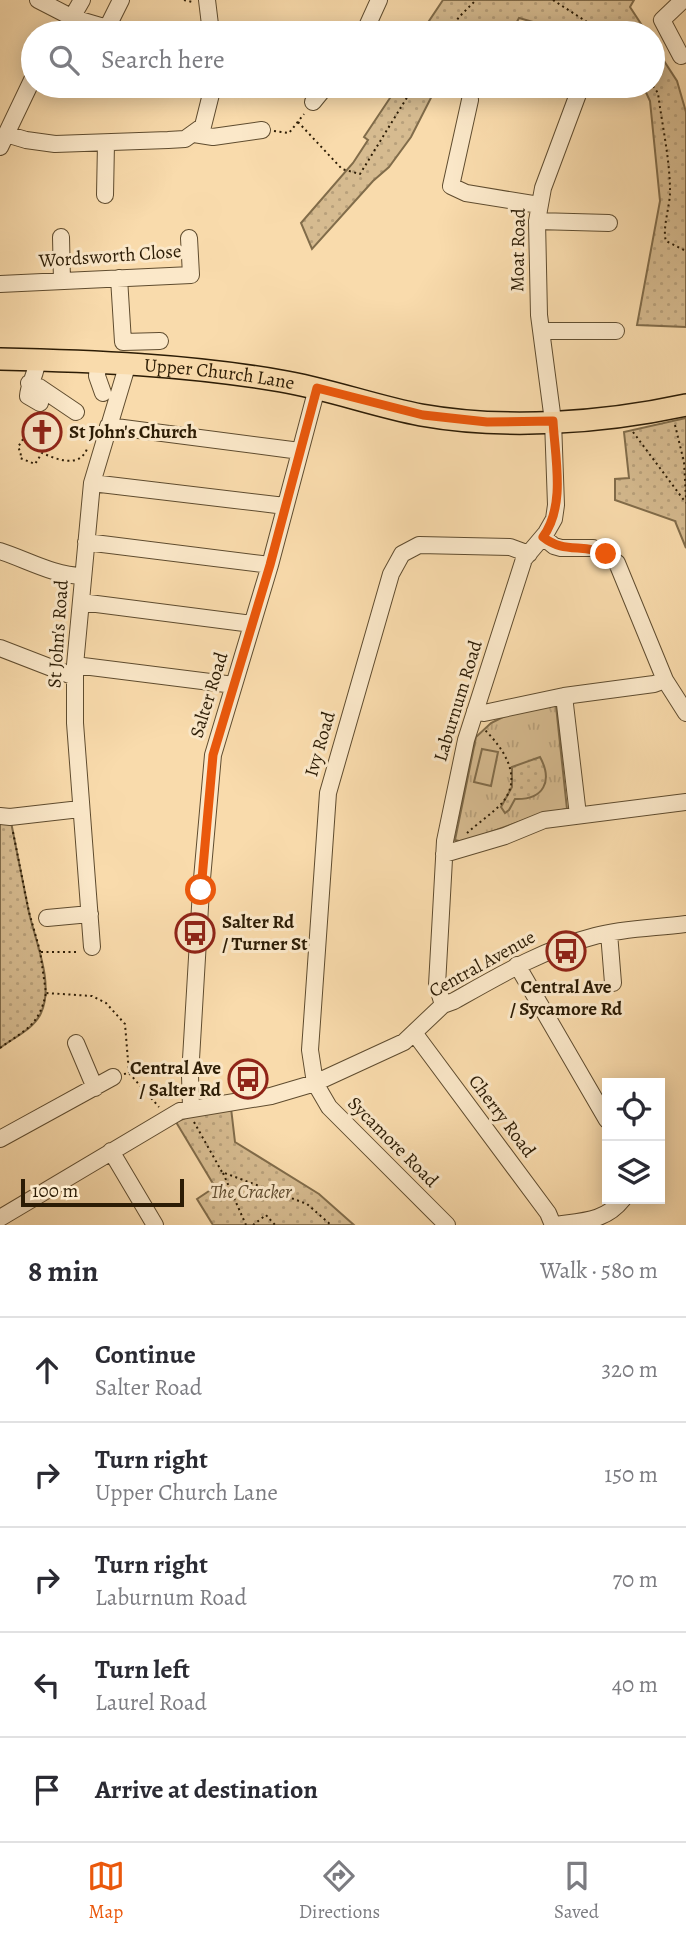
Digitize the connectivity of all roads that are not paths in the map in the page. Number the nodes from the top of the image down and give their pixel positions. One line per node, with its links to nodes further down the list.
1 (38, 0): 7 (street)
2 (82, 0): 7 (street)
3 (121, 0): 10 (street)
4 (207, 0): 11 (street)
5 (379, 0): 12 (street)
6 (683, 0): 13 (street)
7 (73, 18): 8 (street); 9 (street)
8 (71, 21)
9 (83, 21)
10 (110, 21)
11 (210, 21)
12 (369, 21)
13 (663, 21)
14 (665, 26): 15 (street)
15 (681, 56)
16 (23, 98): 24 (street)
17 (210, 98): 23 (street)
18 (316, 98): 21 (street)
19 (577, 98): 27 (street, Moat Road)
20 (470, 100): 27 (street)
21 (313, 102)
22 (262, 130): 23 (street)
23 (194, 134): 25 (street)
24 (3, 140): 25 (street)
25 (106, 143): 26 (street)
26 (105, 195)
27 (538, 213): 28 (street); 34 (street, Moat Road)
28 (609, 223)
29 (61, 237): 32 (street)
30 (189, 238): 31 (street, Wordsworth Close)
31 (119, 278): 32 (street, Wordsworth Close); 36 (street)
32 (62, 281): 33 (street, Wordsworth Close)
33 (0, 284)
34 (541, 331): 35 (street); 47 (street, Moat Road)
35 (616, 331)
36 (160, 341)
37 (0, 359): 38 (main road, Upper Church Lane)
38 (37, 360): 39 (main road, Upper Church Lane); 41 (street)
39 (98, 362): 40 (main road, Upper Church Lane); 43 (street)
40 (128, 363): 42 (main road, Upper Church Lane); 48 (street, St John's Road)
41 (29, 383): 44 (street); 46 (street)
42 (317, 388): 47 (main road, Upper Church Lane); 49 (street, Salter Road)
43 (103, 393)
44 (39, 408)
45 (679, 411): 47 (main road, Upper Church Lane)
46 (76, 412)
47 (553, 421): 52 (street, Laburnum Road)
48 (108, 426): 49 (street); 50 (street, St John's Road)
49 (300, 451): 51 (street, Salter Road)
50 (88, 488): 51 (street); 53 (street, St John's Road)
51 (285, 506): 56 (street, Salter Road)
52 (543, 537): 55 (street, Laburnum Road); 62 (street)
53 (86, 542): 56 (street); 57 (street, St John's Road)
54 (0, 551): 57 (street)
55 (529, 554): 65 (street, Laburnum Road); 83 (street, Ivy Road)
56 (270, 565): 59 (street, Salter Road)
57 (83, 576): 58 (street, St John's Road)
58 (81, 602): 59 (street); 61 (street, St John's Road)
59 (252, 624): 63 (street, Salter Road)
60 (0, 648): 61 (street)
61 (75, 671): 63 (street); 68 (street, St John's Road)
62 (665, 680): 64 (street); 66 (street)
63 (234, 685): 85 (street, Salter Road)
64 (564, 696): 65 (street); 69 (street)
65 (480, 712): 71 (street, Laburnum Road)
66 (686, 713)
67 (686, 802): 69 (street)
68 (80, 809): 70 (street); 72 (street, St John's Road)
69 (578, 815): 71 (street)
70 (5, 817)
71 (450, 853): 79 (street, Laburnum Road)
72 (90, 914): 73 (street); 76 (street, St John's Road)
73 (47, 918)
74 (686, 924): 75 (street, Central Avenue)
75 (609, 933): 77 (street, Central Avenue); 78 (street)
76 (92, 947)
77 (517, 964): 79 (street, Central Avenue); 86 (street)
78 (613, 983)
79 (443, 1005): 80 (street, Central Avenue)
80 (415, 1034): 83 (street, Central Avenue); 93 (street, Cherry Road)
81 (76, 1043): 84 (street)
82 (121, 1075): 84 (street)
83 (315, 1083): 85 (street, Central Avenue); 92 (street, Sycamore Road)
84 (95, 1088): 87 (street)
85 (191, 1107): 88 (street, Central Avenue)
86 (602, 1111)
87 (0, 1139)
88 (111, 1150): 90 (street, Central Avenue); 91 (street)
89 (619, 1204): 93 (street)
90 (0, 1218)
91 (155, 1225)
92 (447, 1225)
93 (554, 1225)

